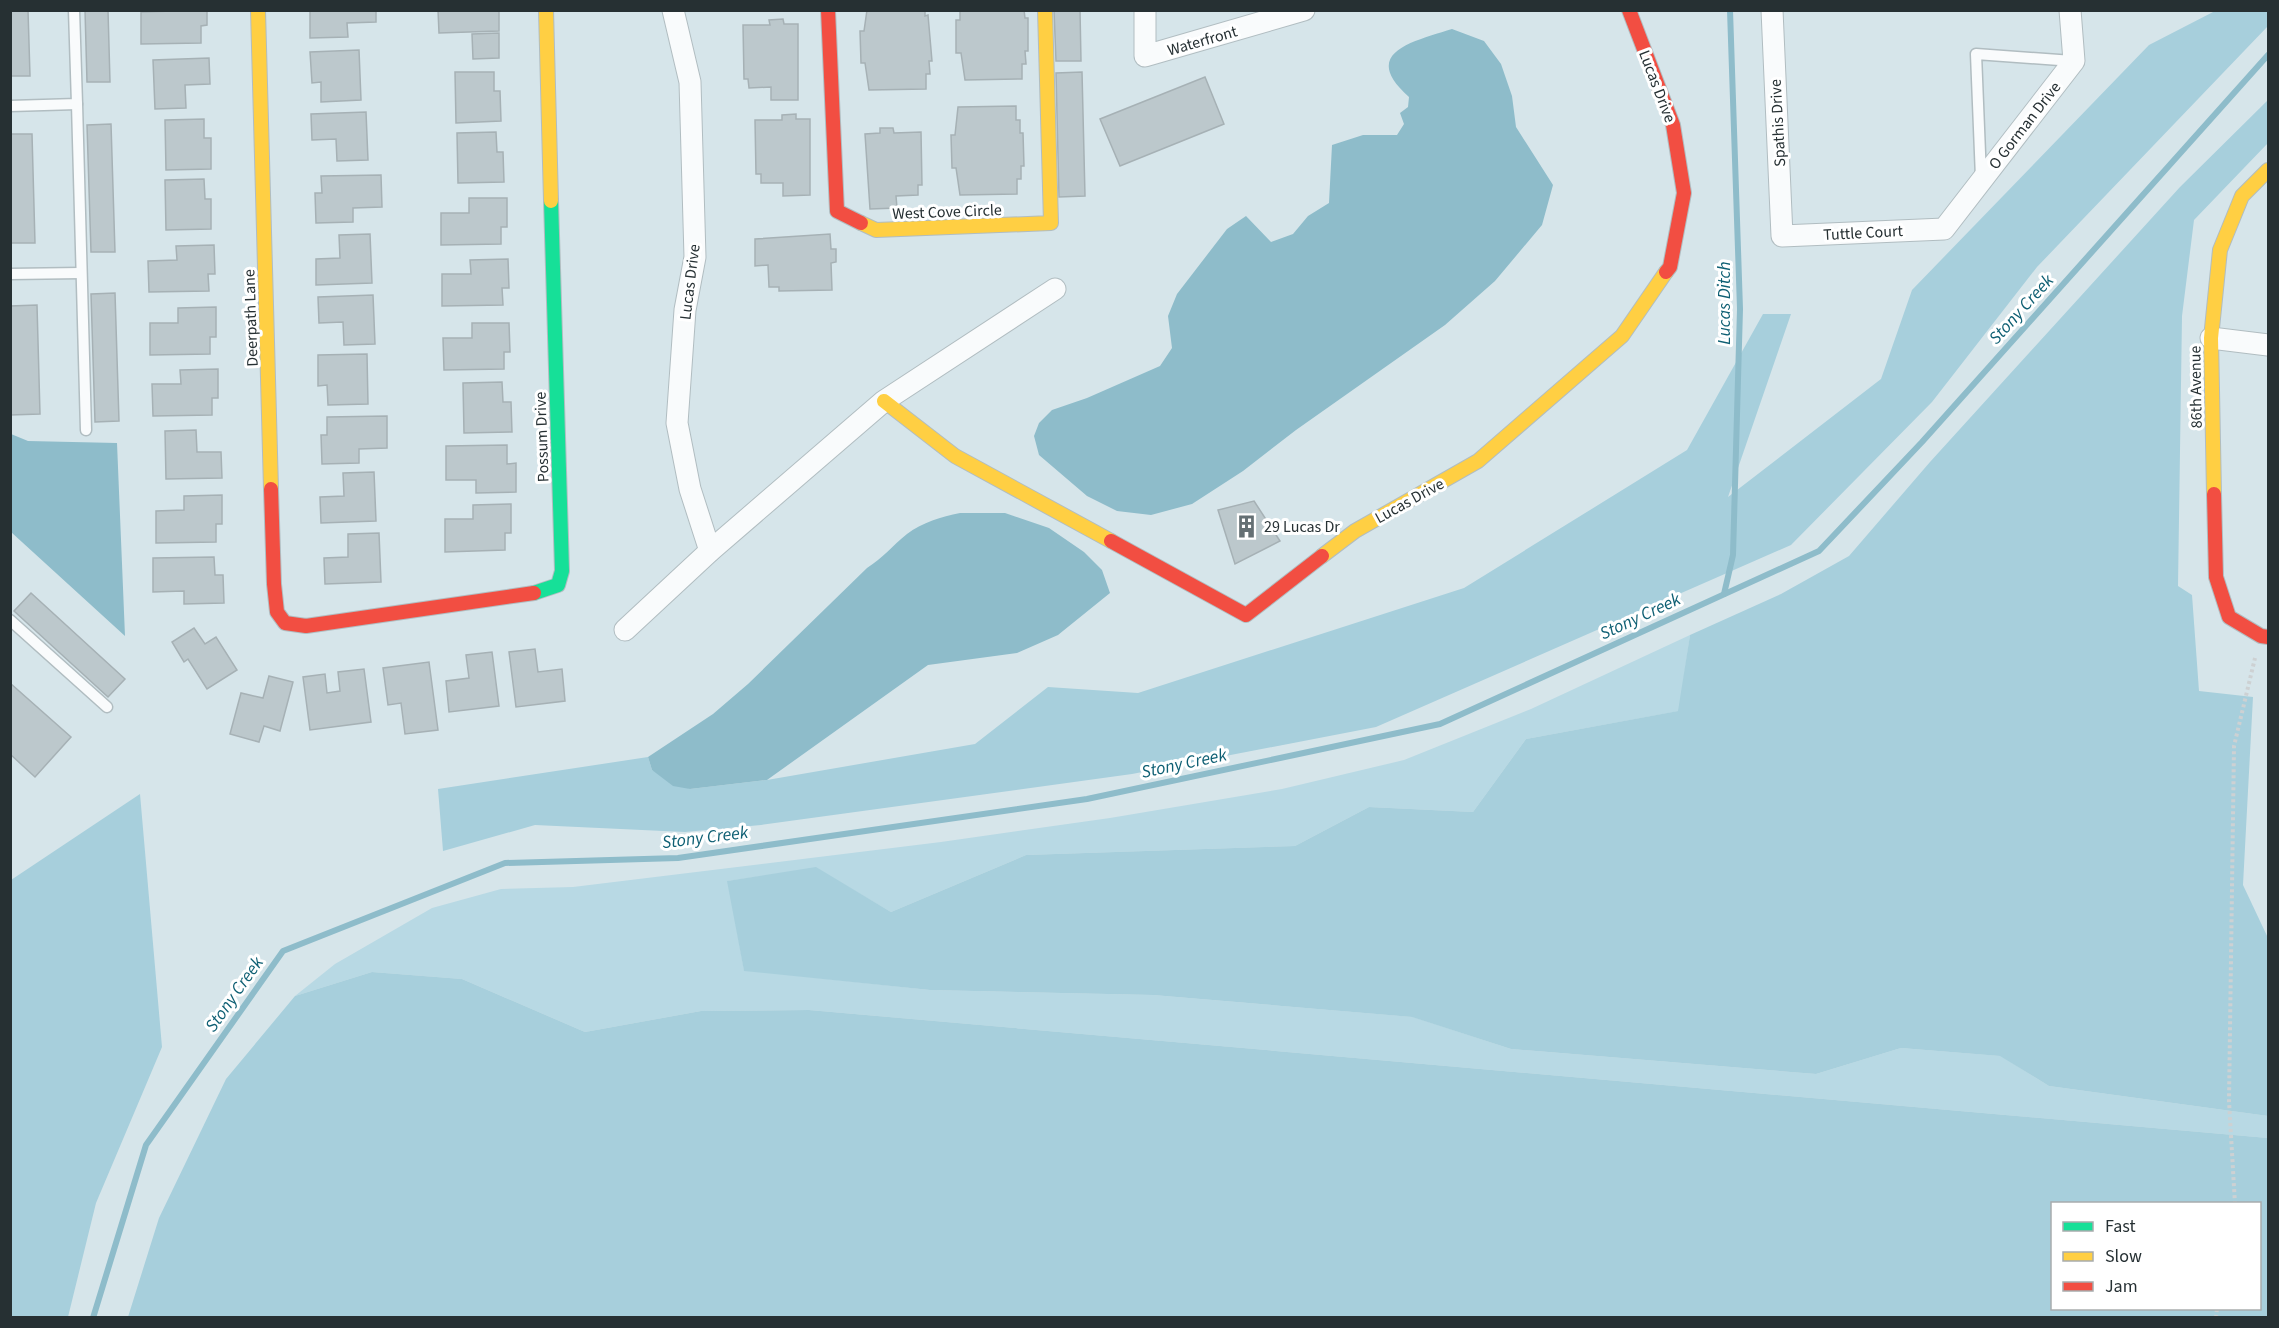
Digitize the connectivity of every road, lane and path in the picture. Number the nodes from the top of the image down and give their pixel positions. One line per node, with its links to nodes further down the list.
1 (74, 10): 13 (lane)
2 (258, 10): 28 (street, Deerpath Lane)
3 (546, 10): 28 (street, Possum Drive)
4 (673, 10): 26 (street, Lucas Drive)
5 (828, 10): 6 (street, West Cove Circle)
6 (1045, 10)
7 (1145, 10): 8 (street, Waterfront)
8 (1304, 10)
9 (1629, 10): 24 (street, Lucas Drive)
10 (1772, 10): 18 (street, Spathis Drive)
11 (2070, 10): 12 (street)
12 (2074, 62): 16 (street, O Gorman Drive); 16 (lane)
13 (77, 104): 14 (lane); 19 (lane)
14 (10, 105)
15 (2268, 170): 22 (street, 86th Avenue)
16 (1981, 181): 17 (street, O Gorman Drive)
17 (1944, 229): 18 (street, Tuttle Court)
18 (1782, 236)
19 (81, 273): 20 (lane); 25 (lane)
20 (10, 274)
21 (1055, 289): 24 (street)
22 (2211, 338): 23 (street); 30 (street, 86th Avenue)
23 (2268, 345)
24 (884, 401): 26 (street)
25 (86, 430)
26 (710, 551): 29 (street)
27 (10, 620): 31 (lane)
28 (285, 623)
29 (625, 630)
30 (2265, 636): 32 (path)
31 (107, 707)
32 (2235, 1202)

